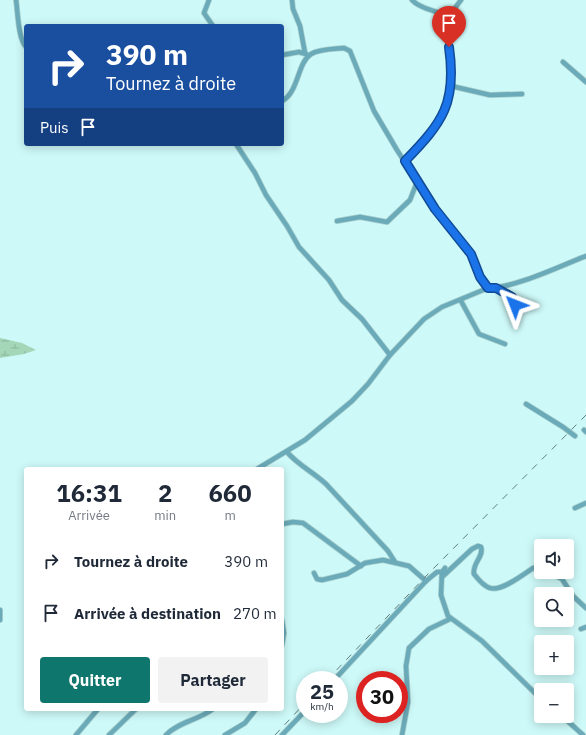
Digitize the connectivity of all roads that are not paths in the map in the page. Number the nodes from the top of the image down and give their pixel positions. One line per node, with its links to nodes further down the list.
1 (16, 0): 8 (street)
2 (209, 0): 7 (street)
3 (292, 0): 9 (street)
4 (412, 0): 6 (street)
5 (462, 0): 6 (street)
6 (445, 17): 13 (street)
7 (212, 24)
8 (24, 44)
9 (307, 54): 10 (street); 15 (street); 17 (street)
10 (284, 55)
11 (563, 62): 12 (street)
12 (586, 82)
13 (451, 86): 14 (street); 17 (street)
14 (522, 94)
15 (284, 100)
16 (238, 146): 28 (street)
17 (405, 161): 18 (street)
18 (417, 182): 19 (street); 20 (street)
19 (424, 192): 20 (street); 23 (street)
20 (413, 195): 21 (street)
21 (337, 221)
22 (585, 258): 24 (street)
23 (488, 288): 24 (street); 25 (street)
24 (496, 288): 26 (street)
25 (461, 300): 27 (street); 28 (street)
26 (518, 310)
27 (505, 344)
28 (390, 355): 31 (street)
29 (526, 404): 30 (street)
30 (575, 436)
31 (287, 452): 32 (street); 36 (street)
32 (261, 467)
33 (586, 503): 34 (street)
34 (575, 508)
35 (284, 524): 37 (street)
36 (395, 562): 37 (street); 42 (street)
37 (360, 566): 40 (street)
38 (534, 568): 39 (street)
39 (443, 572): 42 (street); 45 (street)
40 (314, 573)
41 (562, 579): 43 (street)
42 (426, 581): 49 (street)
43 (586, 608)
44 (0, 610): 46 (street)
45 (450, 619): 50 (street); 62 (street)
46 (0, 620)
47 (586, 627): 48 (street)
48 (581, 629)
49 (342, 671)
50 (534, 691)
51 (96, 711): 57 (street)
52 (134, 711): 58 (street)
53 (211, 711): 59 (street)
54 (254, 711): 60 (street)
55 (296, 720): 61 (street)
56 (570, 723): 63 (street)
57 (76, 735)
58 (109, 735)
59 (166, 735)
60 (225, 735)
61 (282, 735)
62 (402, 735)
63 (583, 735)

